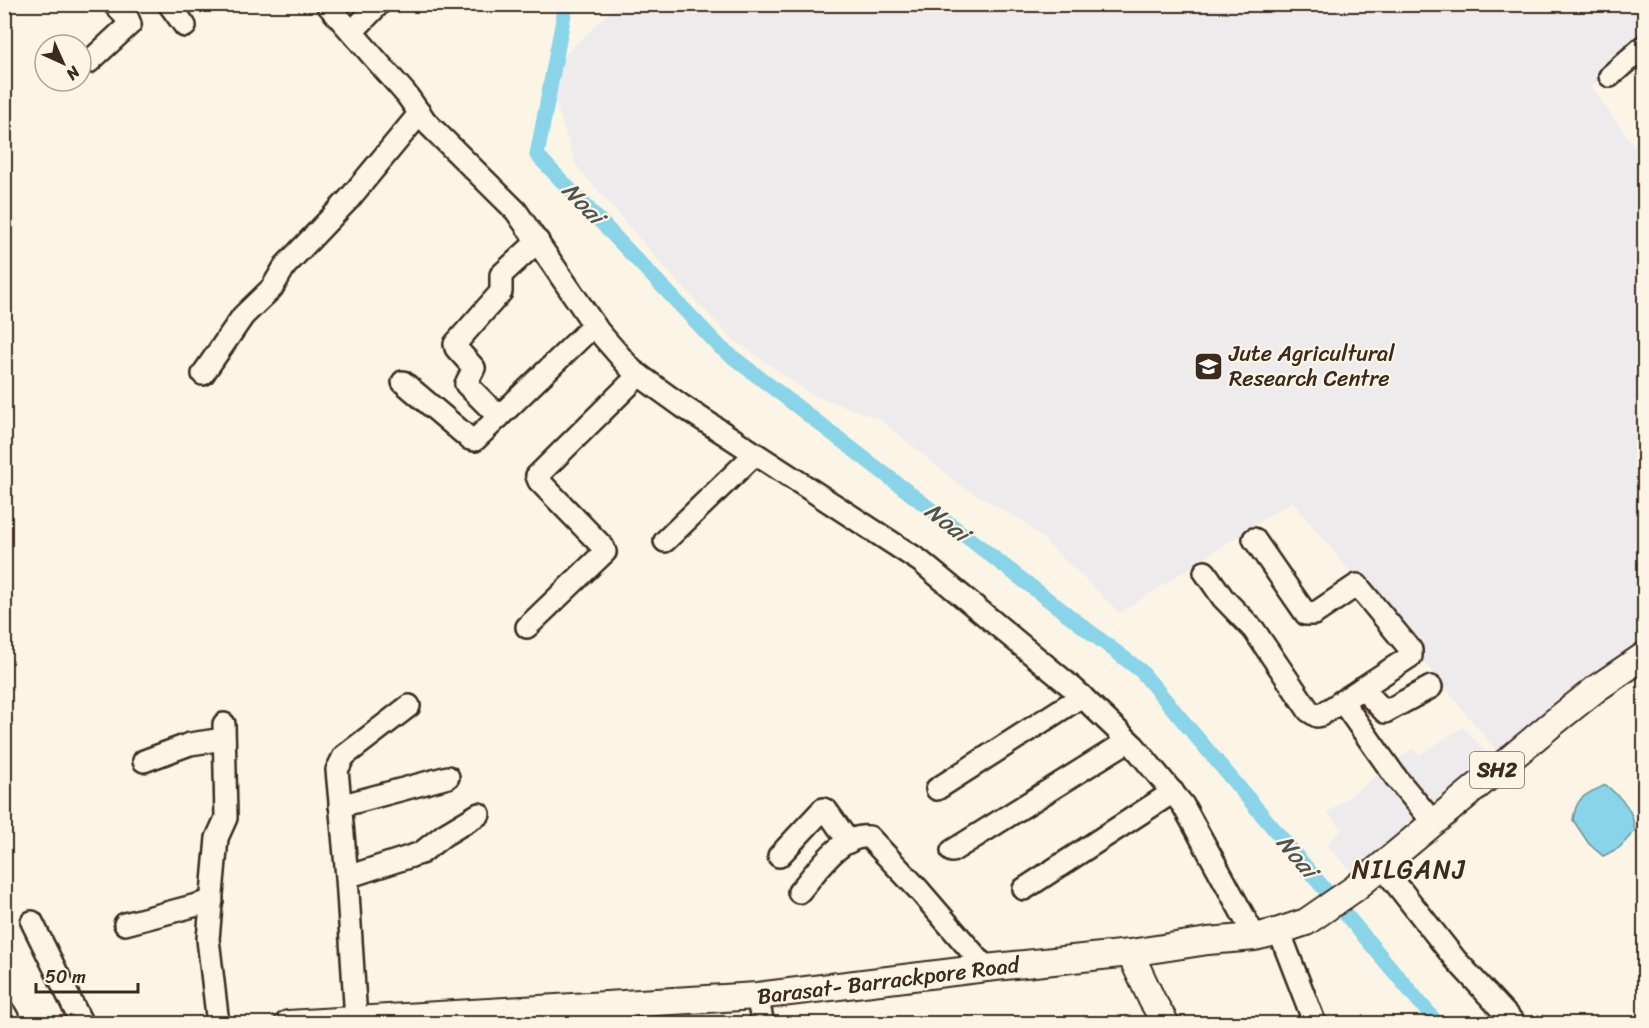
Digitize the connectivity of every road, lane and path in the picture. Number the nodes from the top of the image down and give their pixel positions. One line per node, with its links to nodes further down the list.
1 (114, 4): 8 (street)
2 (169, 4): 5 (street)
3 (327, 4): 6 (street)
4 (379, 4): 6 (street)
5 (185, 26)
6 (352, 32): 10 (street)
7 (1644, 46): 9 (street)
8 (93, 58)
9 (1610, 76)
10 (420, 113): 11 (street); 13 (street)
11 (538, 241): 12 (street); 16 (street)
12 (594, 324): 14 (street); 16 (street)
13 (203, 374)
14 (639, 375): 17 (street); 21 (street)
15 (403, 382): 16 (street)
16 (499, 417)
17 (754, 454): 19 (street); 25 (street)
18 (1254, 539): 24 (street)
19 (664, 541)
20 (1205, 572): 26 (street)
21 (527, 627)
22 (1641, 666): 35 (main road, SH2)
23 (1431, 687): 24 (street)
24 (1362, 688): 26 (street)
25 (1082, 696): 28 (street); 31 (street)
26 (1342, 701): 35 (street)
27 (409, 706): 33 (street)
28 (1128, 741): 32 (street); 37 (street)
29 (144, 761): 43 (street)
30 (448, 777): 33 (street)
31 (937, 789)
32 (1173, 792): 41 (street); 46 (street)
33 (340, 806): 40 (street)
34 (479, 814): 40 (street)
35 (1434, 823): 39 (main road, SH2)
36 (849, 842): 38 (street); 42 (street); 48 (street)
37 (952, 851)
38 (779, 856)
39 (1382, 867): 46 (main road, Barasat- Barrackpore Road / SH2); 60 (street)
40 (346, 878): 52 (street)
41 (1024, 889)
42 (800, 892)
43 (212, 902): 45 (street); 55 (street)
44 (32, 922): 54 (street)
45 (125, 924)
46 (1267, 934): 47 (main road, Barasat- Barrackpore Road / SH2); 59 (street)
47 (1130, 953): 48 (main road, Barasat- Barrackpore Road / SH2); 58 (main road)
48 (986, 968): 49 (main road, Barasat- Barrackpore Road / SH2)
49 (757, 996): 51 (main road, Barasat- Barrackpore Road / SH2); 57 (street)
50 (4, 1012): 53 (street)
51 (551, 1015): 52 (main road, Barasat- Barrackpore Road / SH2)
52 (356, 1020): 56 (main road, Barasat- Barrackpore Road / SH2)
53 (11, 1023)
54 (82, 1023)
55 (218, 1023)
56 (296, 1023)
57 (763, 1023)
58 (1166, 1023)
59 (1315, 1023)
60 (1515, 1023)

